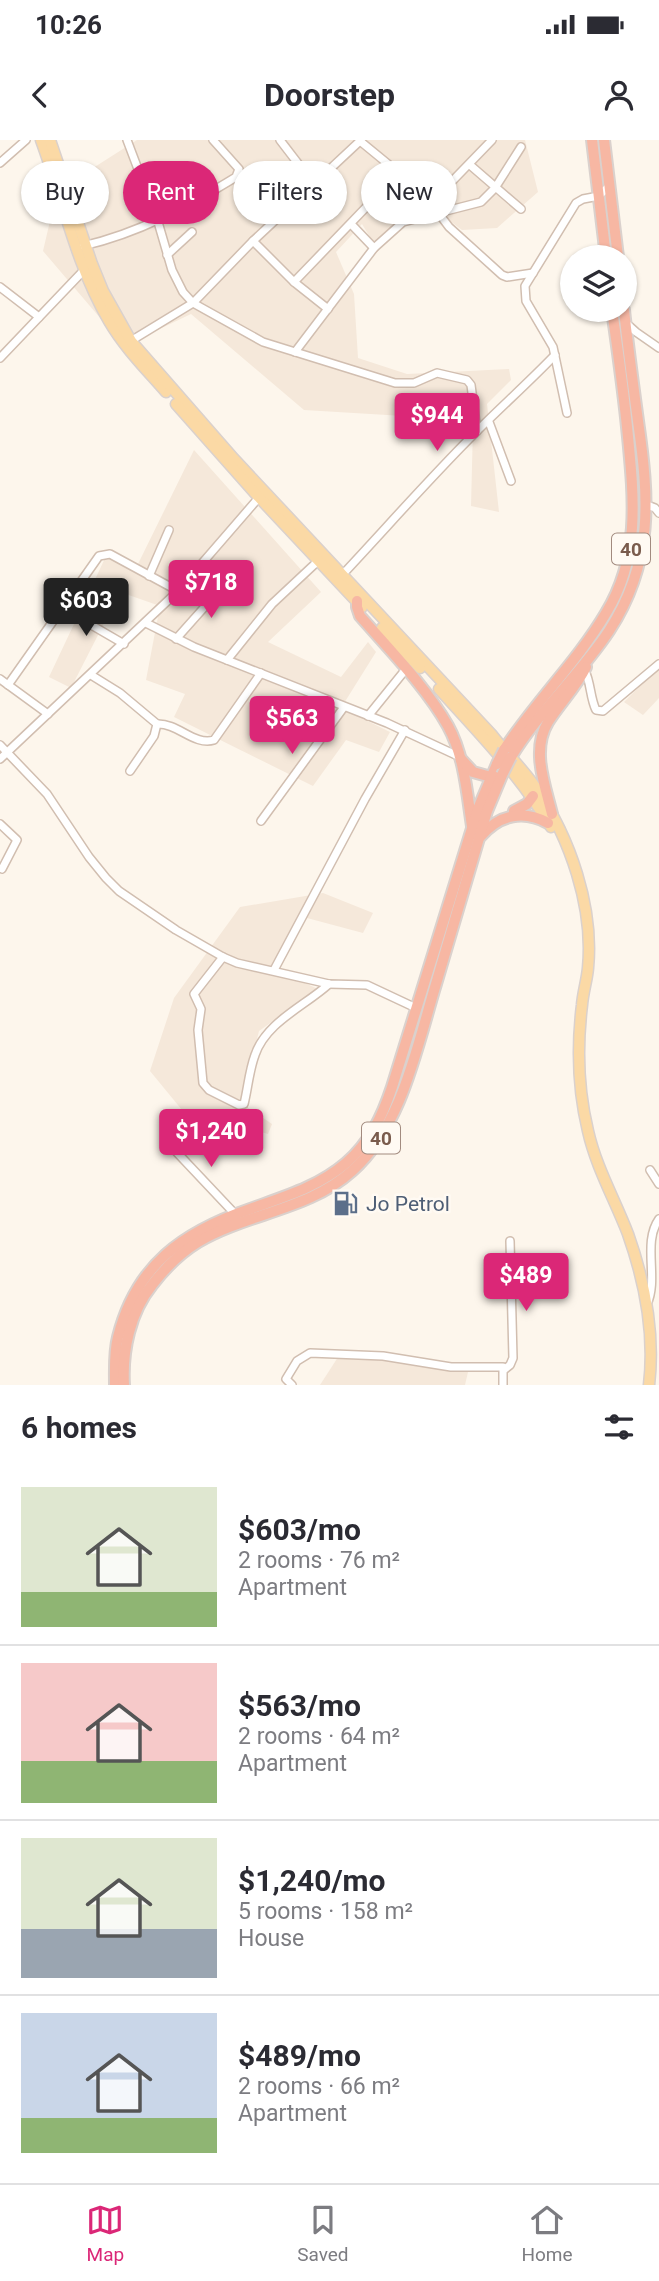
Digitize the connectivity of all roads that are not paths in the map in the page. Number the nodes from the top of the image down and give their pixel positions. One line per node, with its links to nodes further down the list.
1 (26, 140): 16 (street)
2 (41, 140): 36 (main road)
3 (50, 140): 36 (main road)
4 (127, 140): 12 (street)
5 (214, 140): 20 (street)
6 (280, 140): 13 (street)
7 (492, 140): 17 (street)
8 (592, 140): 22 (highway)
9 (604, 140): 19 (highway)
10 (361, 141): 14 (street); 15 (street)
11 (521, 148): 21 (street)
12 (135, 161)
13 (296, 161)
14 (338, 161)
15 (385, 161)
16 (0, 163)
17 (470, 165): 18 (street); 21 (street)
18 (457, 178)
19 (610, 185): 22 (street); 35 (highway)
20 (219, 186)
21 (495, 188): 23 (street); 24 (street)
22 (598, 196): 34 (highway); 40 (street)
23 (457, 208)
24 (521, 209)
25 (361, 213): 29 (street)
26 (152, 224): 36 (street)
27 (159, 224): 38 (street)
28 (271, 224): 33 (street)
29 (351, 224): 37 (street); 41 (street)
30 (400, 224): 37 (street)
31 (447, 224): 40 (street)
32 (192, 232): 38 (street)
33 (253, 241): 41 (street); 45 (street)
34 (604, 245)
35 (617, 245)
36 (81, 246): 39 (main road)
37 (374, 248): 46 (street)
38 (167, 255): 45 (street)
39 (88, 267): 42 (main road); 44 (street); 52 (main road)
40 (533, 273): 56 (street)
41 (294, 282): 46 (street)
42 (90, 283): 44 (street); 52 (main road)
43 (0, 287): 47 (street)
44 (68, 287): 47 (street)
45 (193, 303): 52 (street); 55 (street)
46 (328, 309): 55 (street)
47 (40, 317): 57 (street)
48 (613, 322): 62 (highway, 40)
49 (625, 322): 53 (highway, 40)
50 (630, 322): 51 (street)
51 (648, 341): 53 (street); 54 (street)
52 (128, 342): 64 (main road)
53 (629, 347): 61 (highway, 40)
54 (659, 348)
55 (295, 352): 60 (street)
56 (555, 355): 58 (street); 59 (street)
57 (0, 358)
58 (567, 413)
59 (489, 422): 60 (street); 63 (street)
60 (477, 431): 69 (street)
61 (641, 440): 62 (highway); 65 (highway, 40)
62 (628, 442): 94 (highway, 40)
63 (511, 481)
64 (262, 494): 68 (main road); 69 (main road); 72 (street)
65 (647, 505): 66 (street); 78 (highway, 40)
66 (659, 513)
67 (169, 530): 70 (street)
68 (318, 561): 73 (main road); 79 (street)
69 (343, 574): 73 (main road)
70 (149, 576): 72 (street); 74 (street)
71 (225, 584): 76 (street)
72 (178, 591): 75 (street)
73 (360, 599): 81 (highway); 99 (main road); 101 (main road)
74 (62, 608): 77 (street); 86 (street)
75 (146, 623): 76 (street); 77 (street)
76 (176, 639): 79 (street)
77 (124, 644): 84 (street)
78 (594, 650): 82 (highway); 94 (highway, 40)
79 (227, 660): 83 (street)
80 (659, 664): 82 (street)
81 (407, 669): 89 (street); 95 (highway)
82 (585, 671): 101 (highway)
83 (261, 673): 87 (street); 90 (street)
84 (91, 675): 88 (street); 90 (street)
85 (0, 679): 86 (street)
86 (8, 685): 88 (street)
87 (344, 707): 89 (street); 102 (street)
88 (48, 714): 93 (street)
89 (368, 716): 91 (street)
90 (157, 724): 97 (street)
91 (405, 730): 95 (street); 107 (street)
92 (0, 745): 93 (street)
93 (8, 752): 96 (street); 106 (street)
94 (508, 753): 98 (highway, 40, bridge)
95 (458, 755): 98 (highway); 104 (highway)
96 (0, 760)
97 (130, 771)
98 (496, 772): 100 (highway, 40); 104 (highway, 40)
99 (533, 796): 100 (highway); 101 (main road)
100 (488, 811): 104 (highway, 40)
101 (550, 819): 104 (highway); 117 (main road)
102 (261, 821)
103 (0, 824): 105 (street)
104 (476, 833): 109 (highway, 40); 110 (highway, 40)
105 (2, 869)
106 (223, 957): 107 (street); 108 (street)
107 (274, 970): 108 (street)
108 (329, 984): 109 (street)
109 (416, 1008): 110 (highway, 40)
110 (406, 1062): 114 (highway, 40); 120 (highway, 40)
111 (168, 1143): 114 (street)
112 (650, 1170): 113 (street)
113 (659, 1184)
114 (235, 1214): 119 (highway, 40)
115 (659, 1219): 117 (street)
116 (509, 1241): 118 (street)
117 (647, 1305): 123 (main road)
118 (505, 1369): 121 (street); 122 (street)
119 (115, 1385)
120 (124, 1385)
121 (292, 1385)
122 (503, 1385)
123 (649, 1385)

